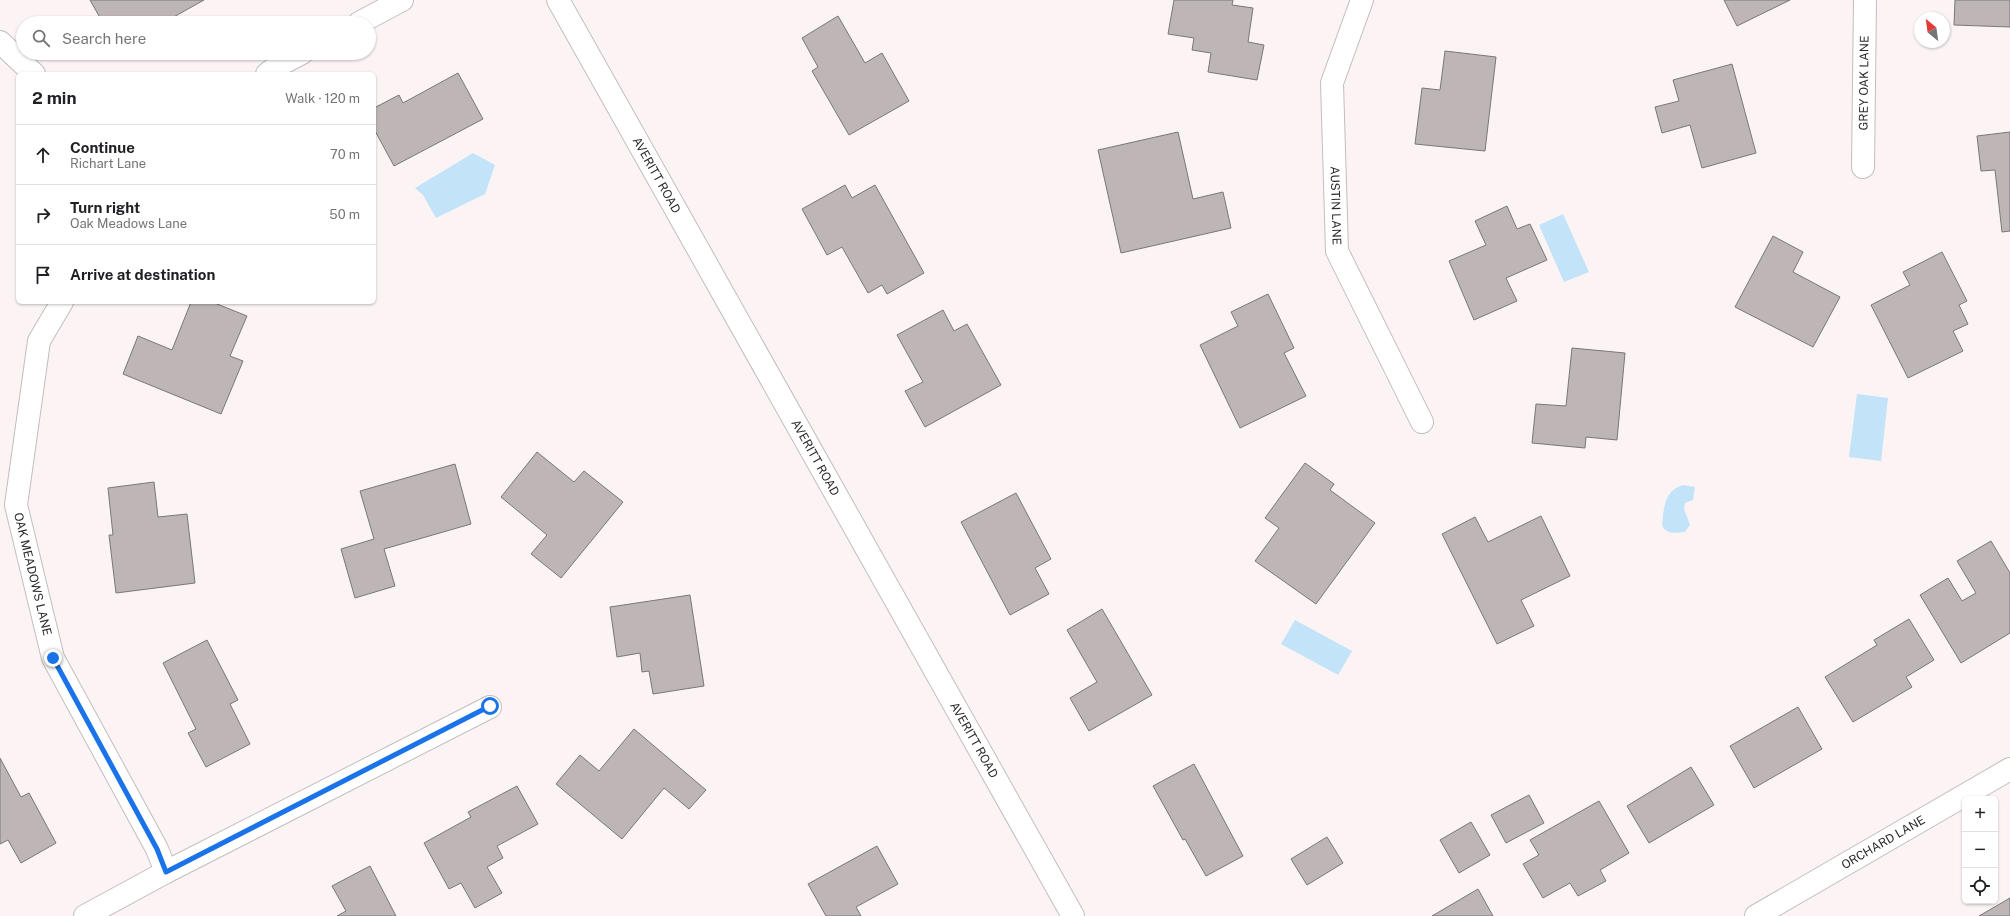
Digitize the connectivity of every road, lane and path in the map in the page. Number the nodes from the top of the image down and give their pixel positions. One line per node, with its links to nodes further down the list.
1 (402, 0): 5 (street)
2 (558, 0): 20 (street, AVERITT ROAD)
3 (1362, 0): 14 (street, AUSTIN LANE)
4 (1865, 0): 12 (street, GREY OAK LANE)
5 (372, 16)
6 (0, 42): 7 (street)
7 (16, 57)
8 (19, 60): 10 (street)
9 (289, 60): 11 (street)
10 (32, 72)
11 (270, 72)
12 (1863, 167)
13 (61, 304): 15 (street, OAK MEADOWS LANE)
14 (1422, 422)
15 (8, 505): 18 (street, OAK MEADOWS LANE)
16 (490, 706): 18 (street)
17 (2010, 769): 21 (street, ORCHARD LANE)
18 (166, 872): 19 (street)
19 (86, 916)
20 (1073, 916)
21 (1756, 916)

